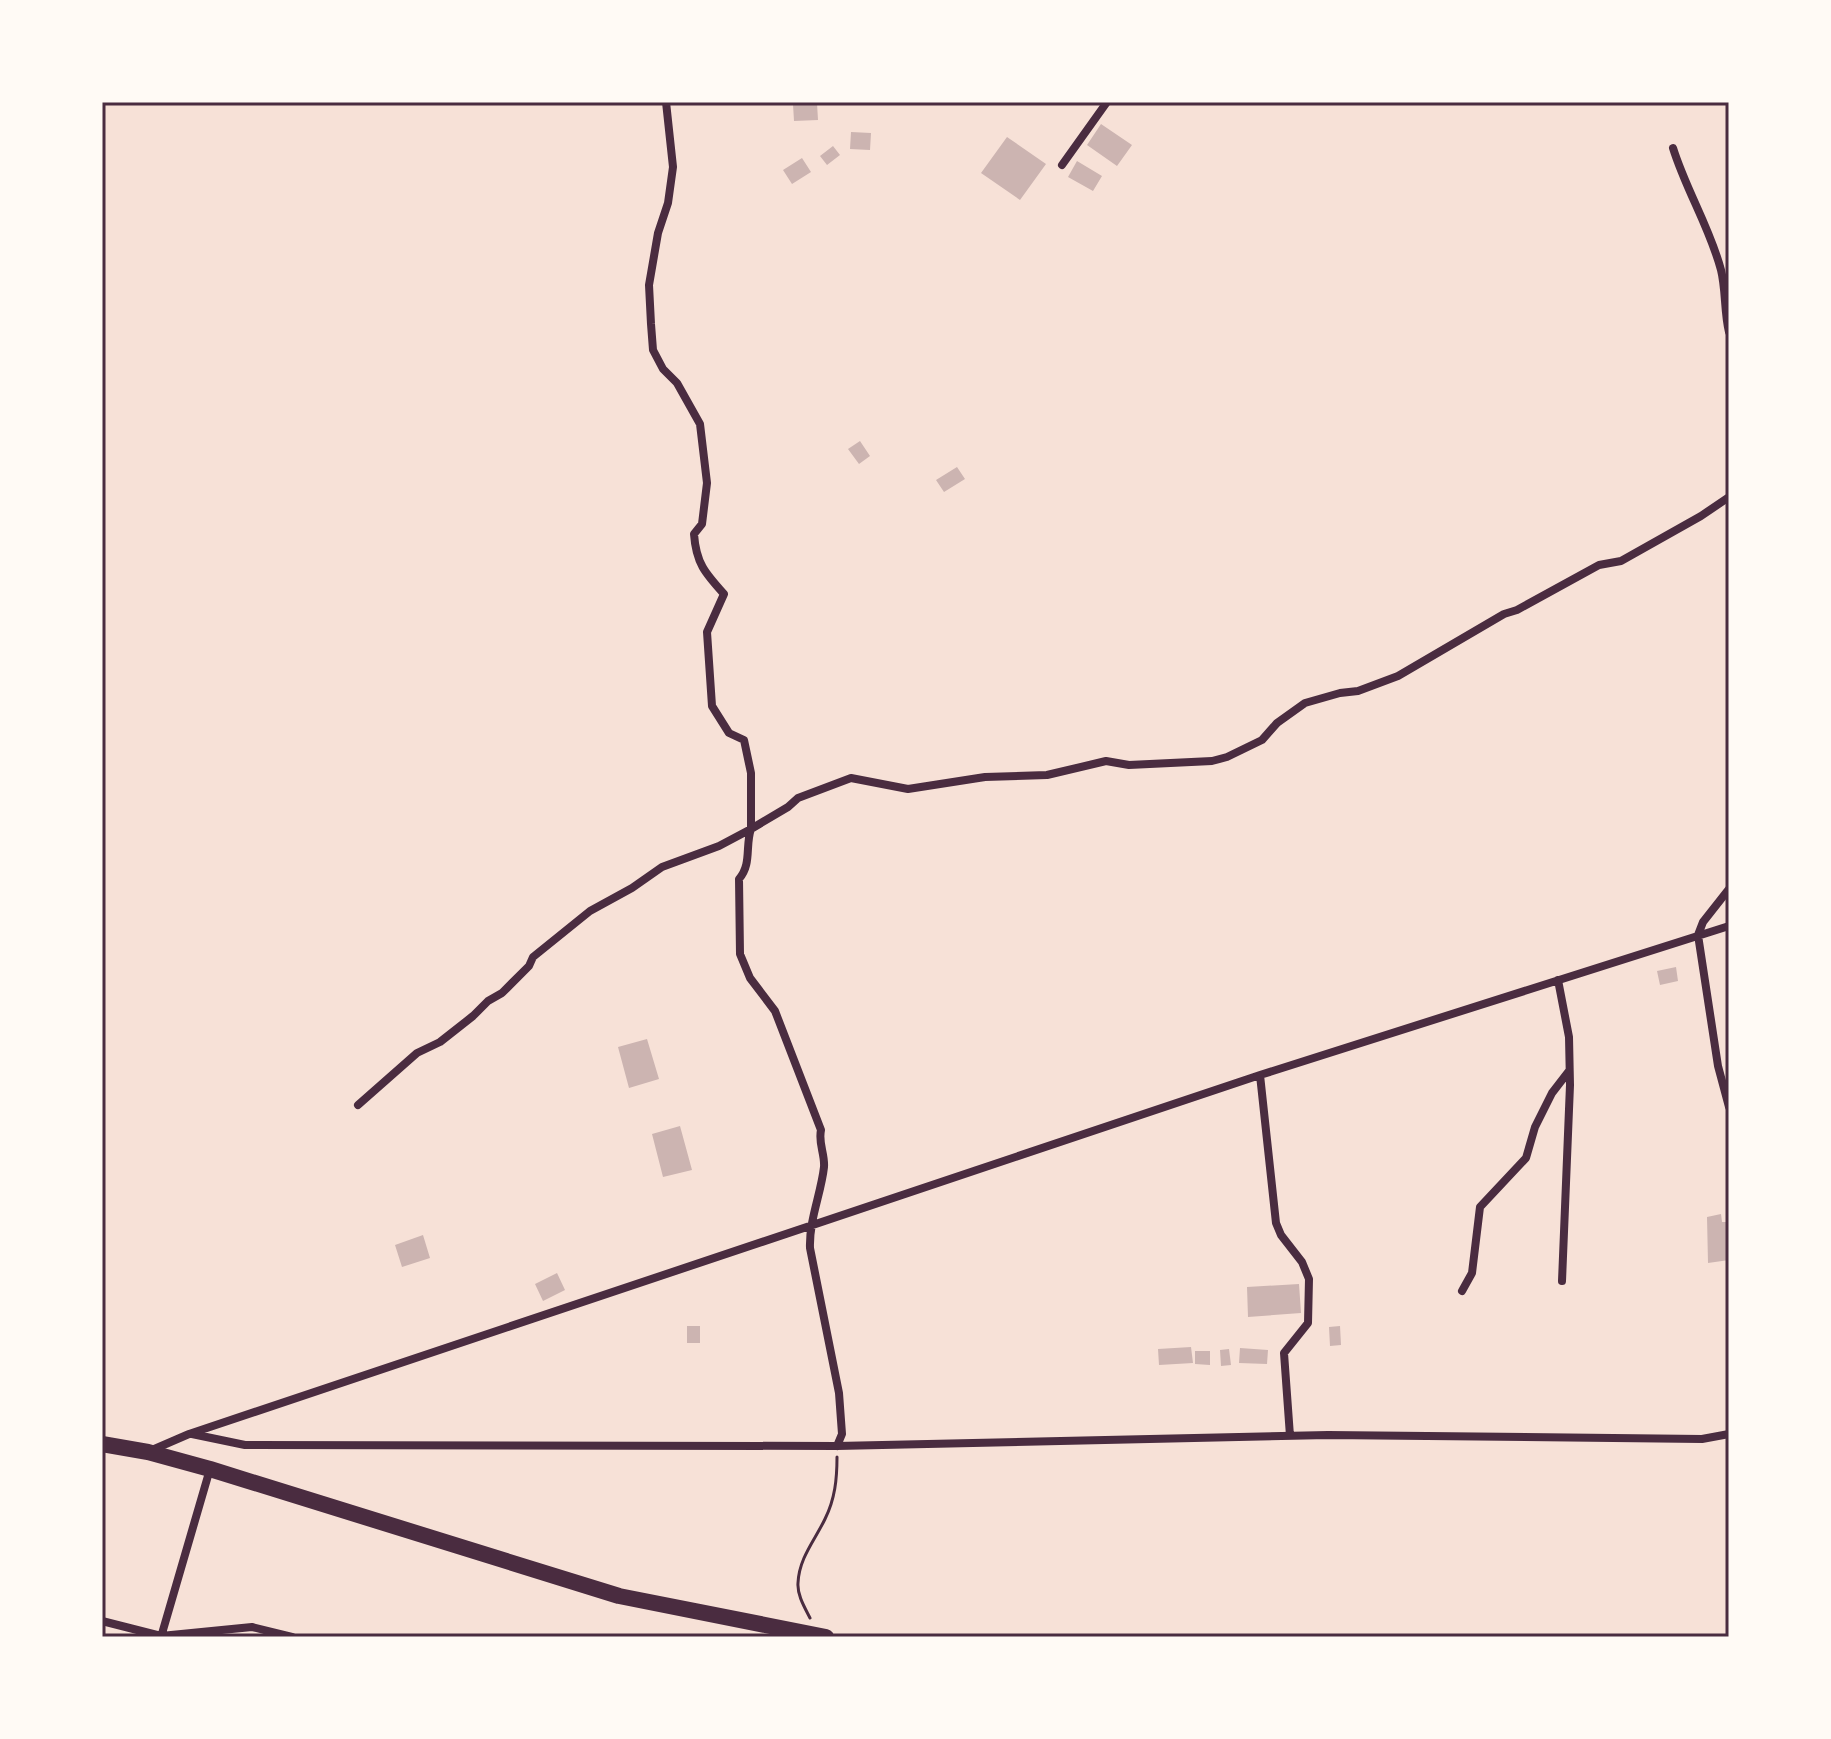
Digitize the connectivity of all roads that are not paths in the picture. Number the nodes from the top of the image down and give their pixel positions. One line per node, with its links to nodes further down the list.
1 (666, 102): 7 (street)
2 (1107, 102): 4 (street)
3 (1673, 148): 5 (street)
4 (1062, 165)
5 (1729, 332)
6 (1729, 497): 7 (street)
7 (751, 829): 14 (street); 16 (street)
8 (1729, 889): 10 (street)
9 (1729, 926): 10 (street)
10 (1698, 935): 11 (street); 15 (street)
11 (1558, 980): 12 (street); 13 (street)
12 (1569, 1070): 17 (street); 18 (street)
13 (1260, 1075): 16 (street); 21 (street)
14 (358, 1105)
15 (1729, 1107)
16 (811, 1226): 19 (street); 23 (street)
17 (1562, 1281)
18 (1462, 1291)
19 (189, 1434): 23 (street); 24 (street)
20 (1729, 1434): 21 (street)
21 (1290, 1436): 23 (street)
22 (102, 1444): 24 (main road)
23 (837, 1446)
24 (148, 1452): 25 (main road)
25 (210, 1469): 27 (main road); 28 (street)
26 (102, 1621): 28 (street)
27 (822, 1636)
28 (161, 1637): 29 (street)
29 (292, 1637)

